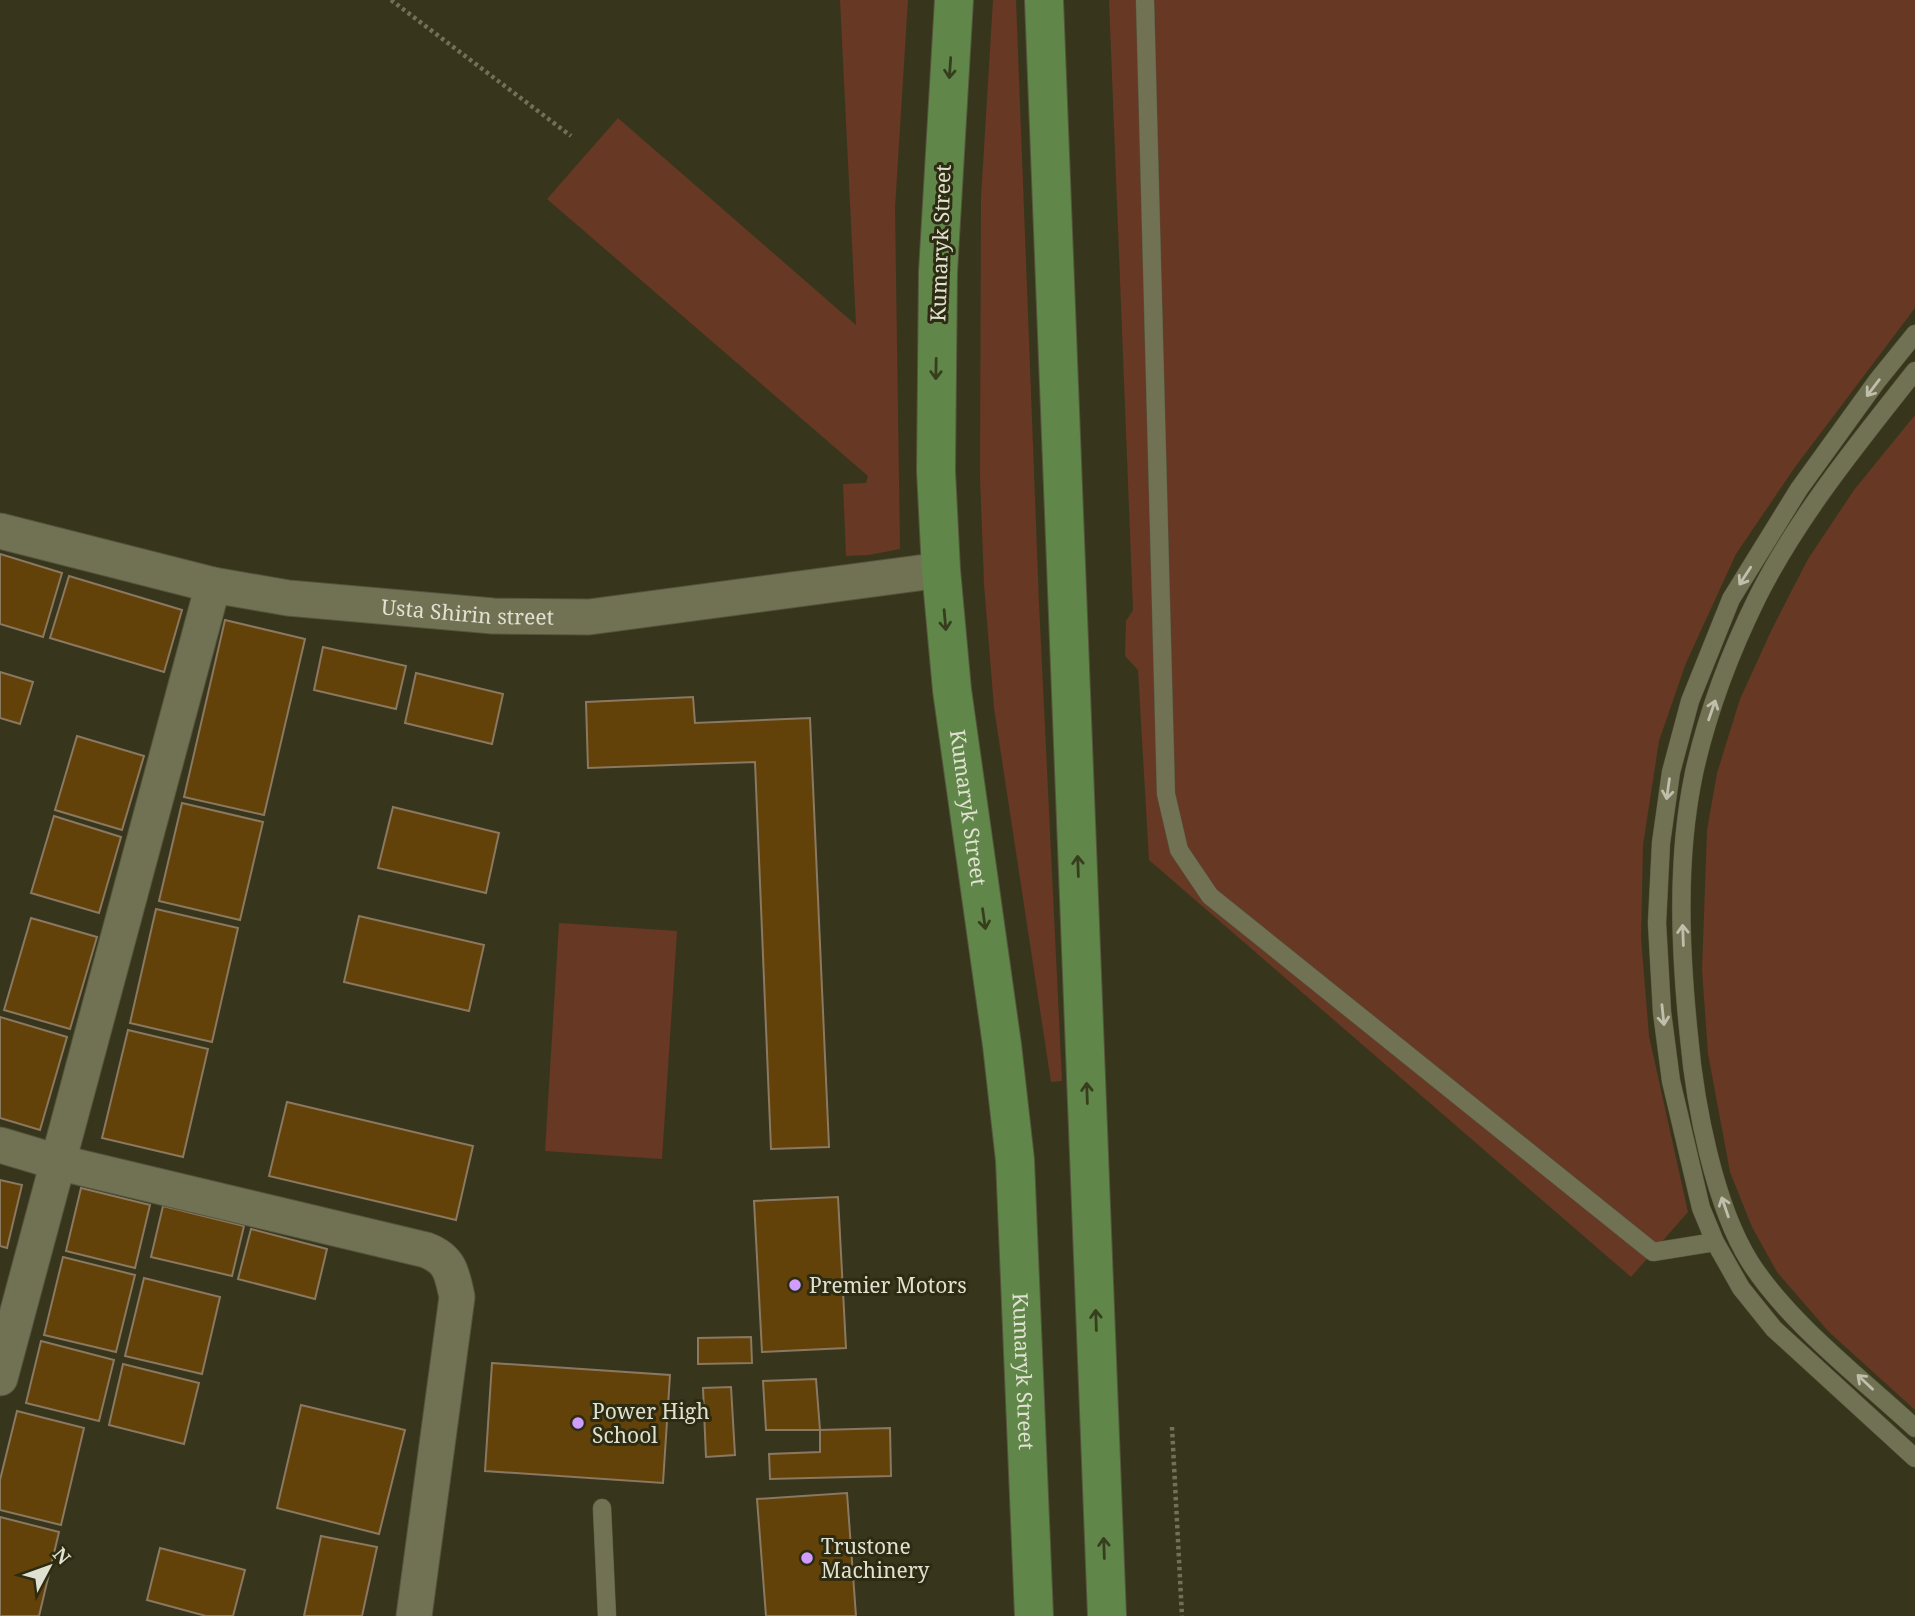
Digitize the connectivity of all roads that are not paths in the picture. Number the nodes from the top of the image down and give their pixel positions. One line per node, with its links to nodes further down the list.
1 (954, 0): 7 (main road, Kumaryk Street, one-way to 7)
2 (1044, 0): 19 (main road, one-way to 2)
3 (1144, 0): 11 (lane)
4 (1915, 334): 11 (lane, one-way to 11)
5 (1915, 371): 13 (lane, one-way to 5)
6 (0, 531): 8 (street, Usta Shirin street)
7 (941, 570): 8 (street, Usta Shirin street); 18 (main road, Kumaryk Street, one-way to 18)
8 (213, 585): 10 (street)
9 (0, 1145): 10 (street)
10 (57, 1162): 12 (street); 16 (street)
11 (1715, 1242): 14 (lane)
12 (0, 1378)
13 (1915, 1428)
14 (1915, 1458)
15 (602, 1508): 17 (lane)
16 (414, 1616)
17 (607, 1616)
18 (1034, 1616)
19 (1107, 1616)

